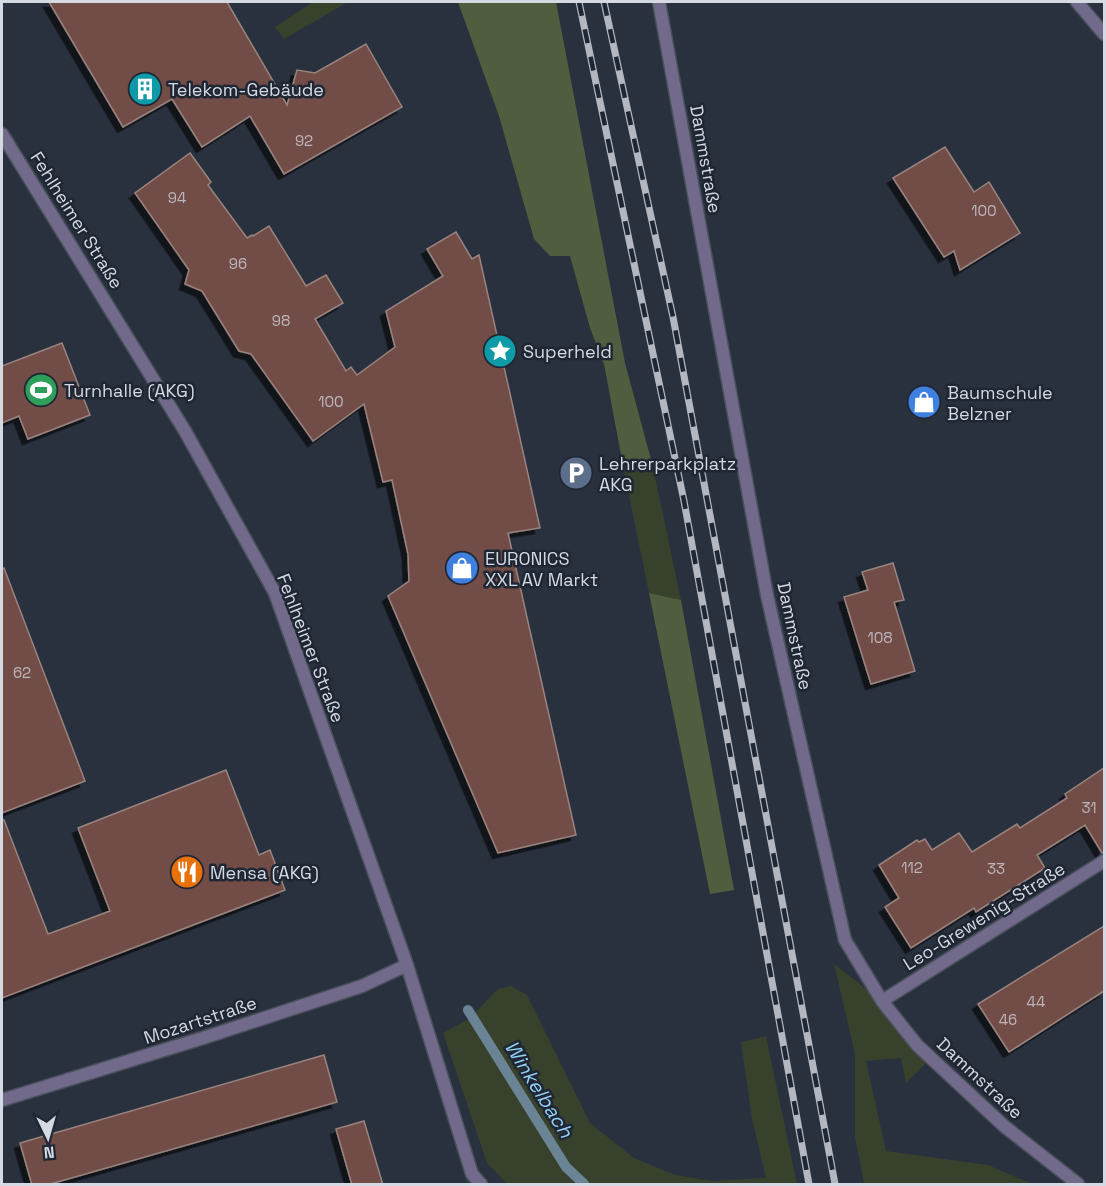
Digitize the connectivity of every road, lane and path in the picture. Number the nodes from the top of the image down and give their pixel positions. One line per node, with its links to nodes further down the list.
1 (659, 2): 7 (street, Dammstraße)
2 (1077, 2): 3 (street)
3 (1104, 34)
4 (2, 134): 6 (street, Fehlheimer Straße)
5 (1104, 861): 7 (street, Leo-Grewenig-Straße)
6 (407, 965): 8 (street, Mozartstraße); 9 (street, Fehlheimer Straße)
7 (882, 1001): 10 (street, Dammstraße)
8 (2, 1100)
9 (481, 1185)
10 (1078, 1185)

